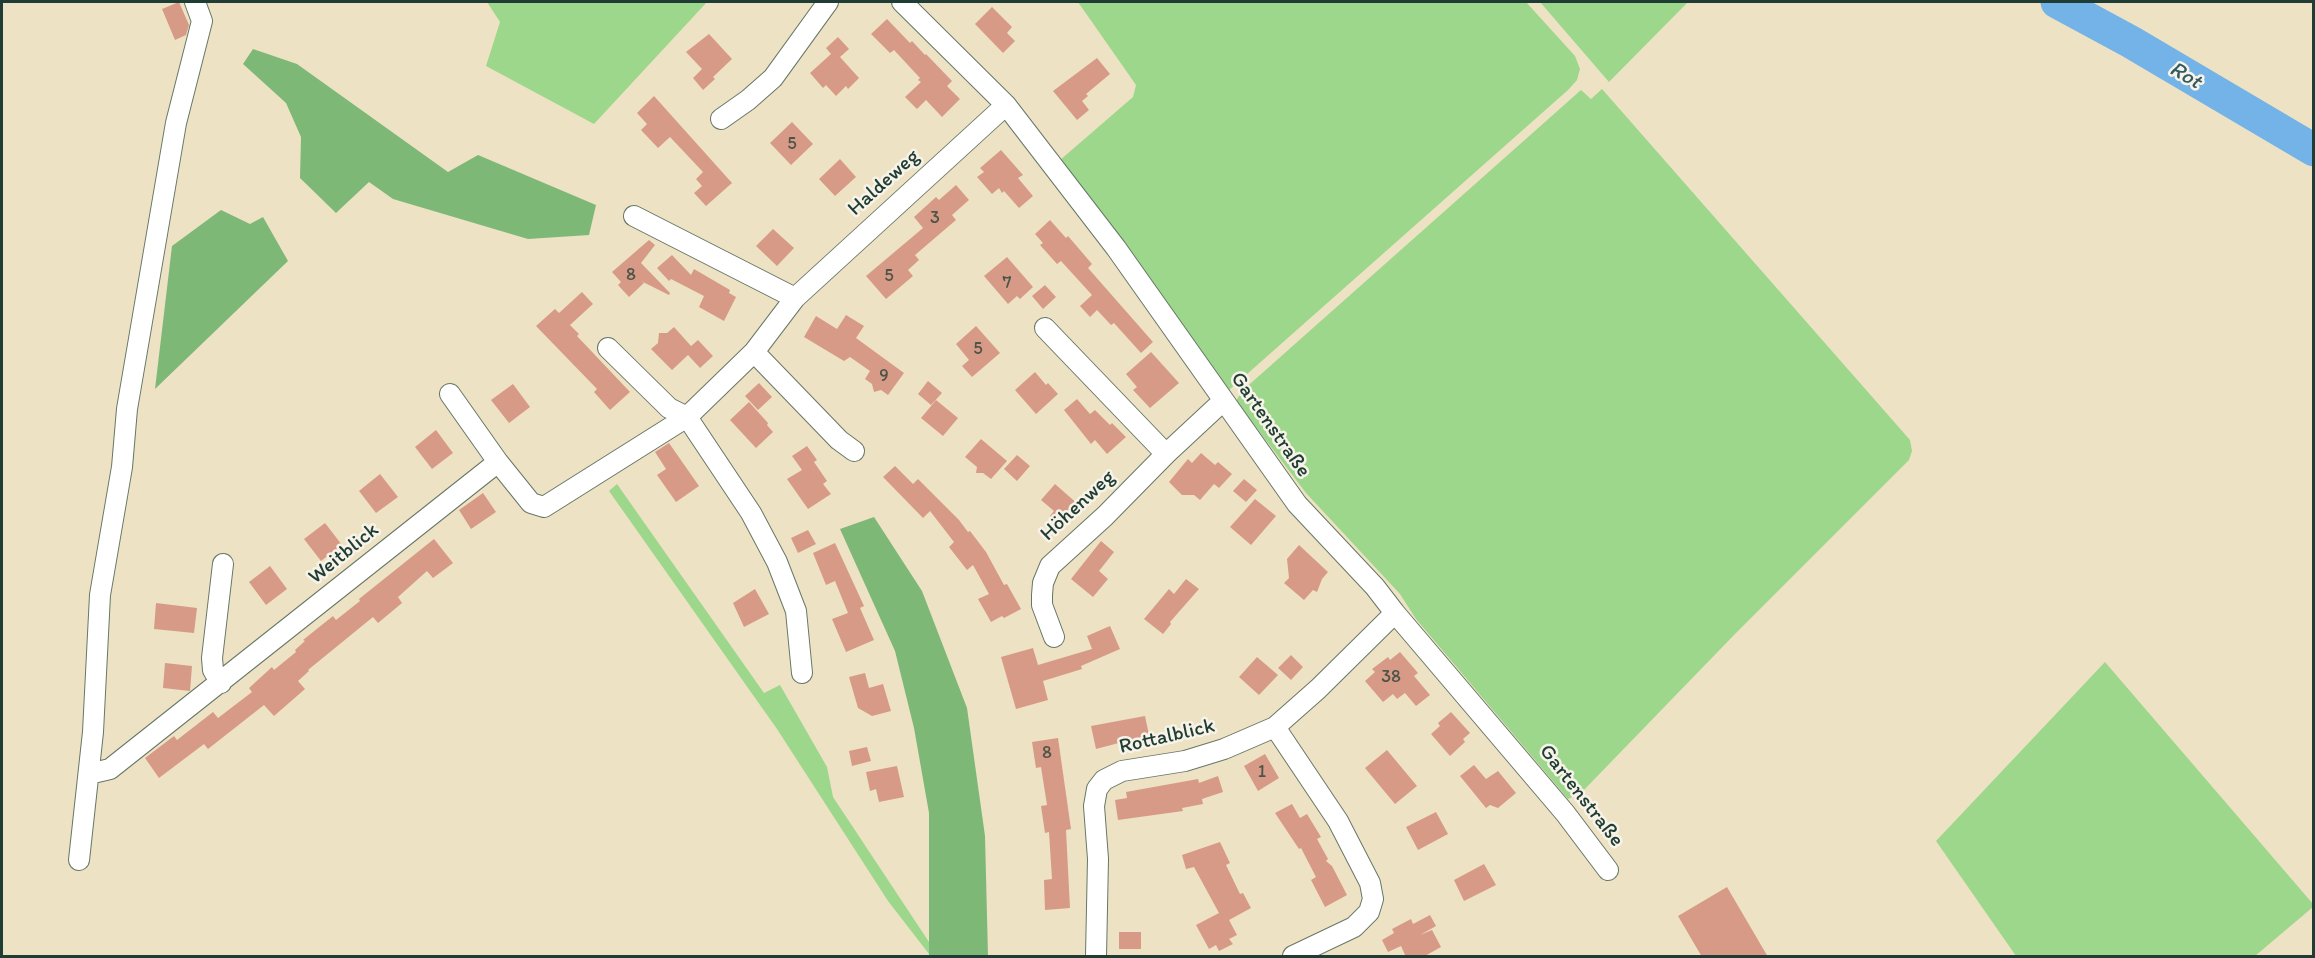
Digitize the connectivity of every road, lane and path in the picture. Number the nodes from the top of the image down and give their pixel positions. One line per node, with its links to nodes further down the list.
1 (195, 2): 23 (street)
2 (828, 2): 5 (street)
3 (902, 2): 4 (street, Gartenstraße)
4 (1006, 105): 7 (street, Haldeweg); 12 (street, Gartenstraße)
5 (721, 119)
6 (634, 216): 7 (street)
7 (795, 298): 10 (street, Haldeweg)
8 (1045, 328): 15 (street)
9 (608, 348): 13 (street)
10 (754, 352): 13 (street, Haldeweg); 14 (street)
11 (450, 394): 16 (street)
12 (1223, 401): 15 (street, Höhenweg); 18 (street, Gartenstraße)
13 (687, 417): 16 (street, Haldeweg); 20 (street)
14 (854, 452)
15 (1166, 453): 19 (street, Höhenweg)
16 (498, 462): 21 (street, Weitblick)
17 (224, 564): 21 (street)
18 (1395, 612): 22 (street, Rottalblick); 25 (street, Gartenstraße)
19 (1054, 637)
20 (802, 674)
21 (221, 683): 23 (street, Weitblick)
22 (1275, 727): 26 (street, Rottalblick); 27 (street)
23 (89, 774): 24 (street)
24 (79, 860)
25 (1608, 870)
26 (1096, 957)
27 (1293, 957)

